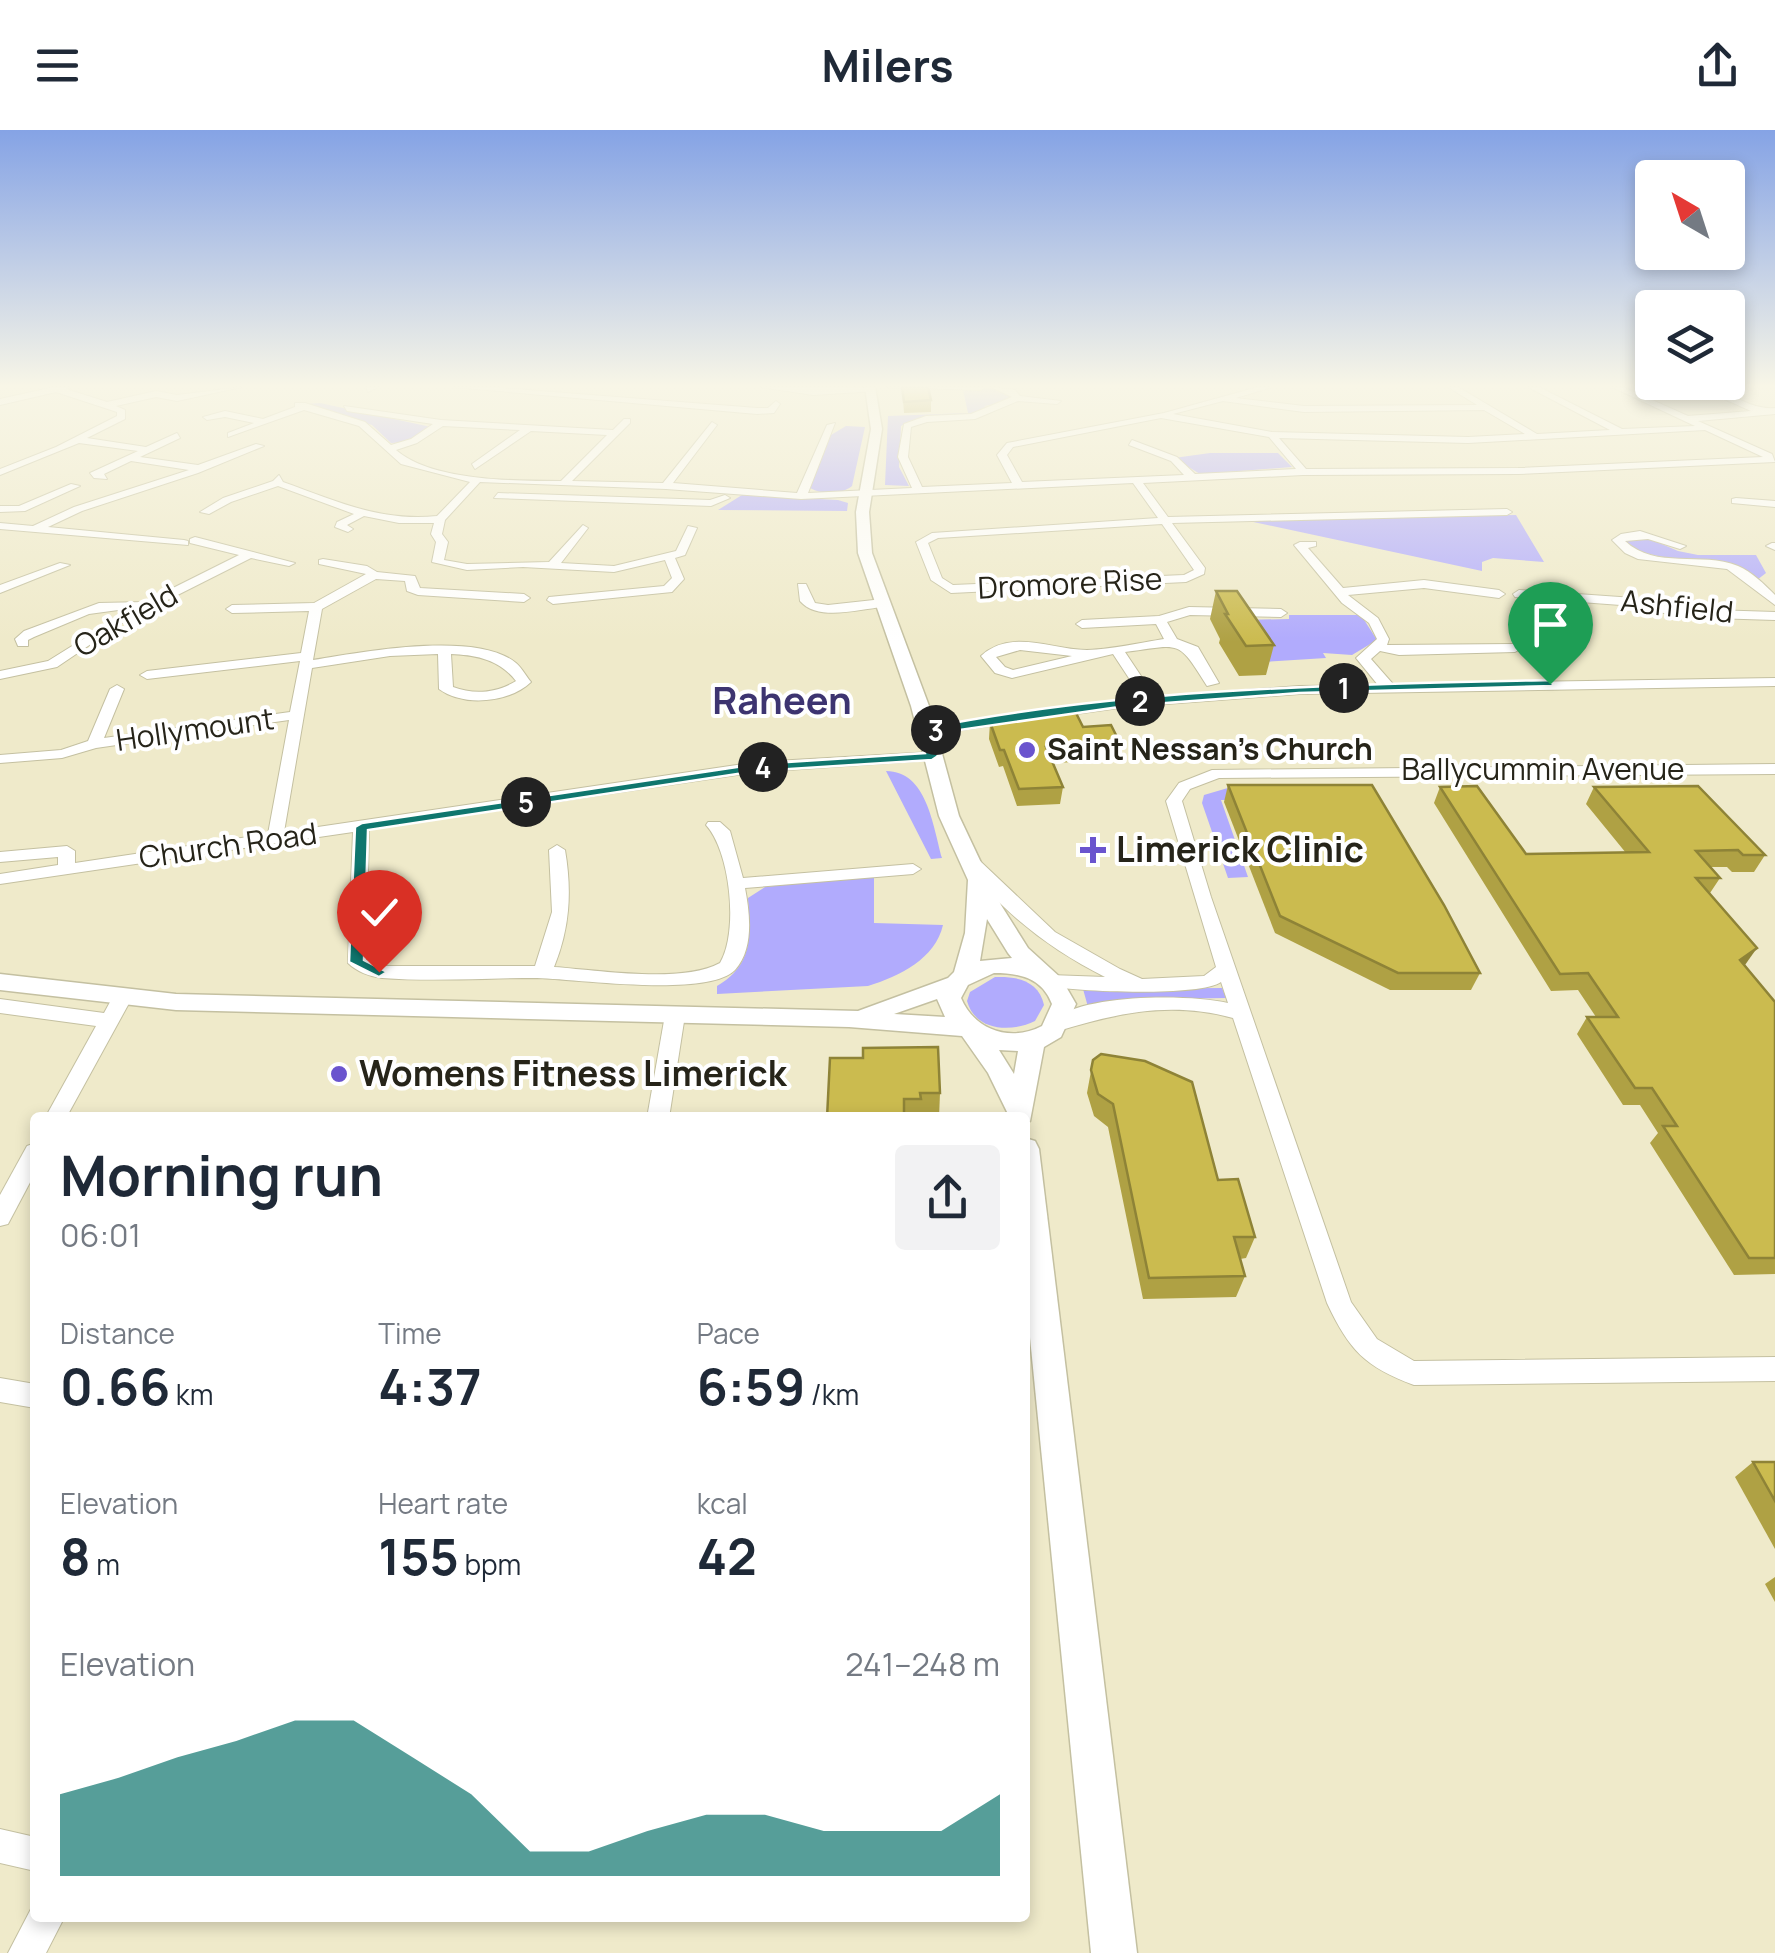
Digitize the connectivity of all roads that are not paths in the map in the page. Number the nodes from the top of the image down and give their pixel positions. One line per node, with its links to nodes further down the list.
1 (103, 472): 12 (street)
2 (191, 472): 36 (street)
3 (444, 472): 14 (street)
4 (576, 472): 16 (street)
5 (677, 472): 17 (street)
6 (811, 472): 24 (street)
7 (870, 472): 22 (main road)
8 (910, 472): 19 (street)
9 (1011, 472): 18 (street)
10 (1187, 472): 13 (street)
11 (1301, 472): 13 (street)
12 (103, 477)
13 (1192, 477): 15 (street)
14 (476, 480): 16 (street); 31 (street)
15 (1136, 480): 18 (street); 32 (street, Dromore Rise)
16 (564, 484): 17 (street)
17 (666, 486): 21 (street)
18 (1019, 486): 19 (street)
19 (918, 490): 22 (street)
20 (75, 491): 27 (street)
21 (732, 491): 23 (street); 24 (street)
22 (866, 494): 24 (street); 57 (main road)
23 (498, 496)
24 (801, 496)
25 (1743, 500): 26 (street)
26 (1775, 504)
27 (0, 509)
28 (205, 512): 29 (street)
29 (367, 512): 31 (street); 37 (street)
30 (1507, 512): 32 (street)
31 (440, 518): 47 (street)
32 (1164, 522): 32 (street, Dromore Rise)
33 (0, 526): 36 (street)
34 (582, 528): 47 (street)
35 (692, 528): 43 (street)
36 (35, 529): 41 (street)
37 (348, 529)
38 (199, 539): 42 (street)
39 (1312, 544): 51 (street)
40 (1680, 546): 56 (street, Ashfield)
41 (160, 551)
42 (248, 554): 45 (street); 58 (street, Oakfield)
43 (670, 556): 47 (street); 55 (street)
44 (323, 562): 48 (street)
45 (289, 563)
46 (64, 565): 50 (street)
47 (552, 566)
48 (374, 575): 54 (street); 59 (street)
49 (802, 586): 57 (street)
50 (0, 588)
51 (1342, 592): 52 (street); 68 (street)
52 (1499, 594)
53 (1519, 594): 62 (street, Ashfield)
54 (524, 598)
55 (553, 600)
56 (1775, 601)
57 (883, 603): 82 (main road)
58 (146, 605): 67 (street); 74 (street, Oakfield)
59 (316, 607): 60 (street); 73 (street)
60 (232, 609)
61 (1281, 613): 63 (street)
62 (1775, 616)
63 (1160, 620): 64 (street); 66 (street)
64 (1082, 624)
65 (1189, 633): 66 (street)
66 (1170, 638): 71 (street); 76 (street)
67 (23, 643)
68 (1378, 647): 69 (street); 78 (street)
69 (1515, 648)
70 (444, 651): 70 (street); 73 (street)
71 (1118, 651): 72 (street); 80 (street)
72 (1084, 654): 72 (street)
73 (307, 661): 75 (street); 81 (street)
74 (0, 675)
75 (147, 675)
76 (1212, 682)
77 (1775, 682): 78 (street)
78 (1387, 686): 80 (street)
79 (118, 689): 83 (street, Hollymount)
80 (1150, 700): 82 (street)
81 (296, 715): 83 (street, Hollymount); 89 (street)
82 (925, 731): 84 (main road)
83 (94, 744): 85 (street, Hollymount)
84 (932, 756): 88 (street, Church Road); 91 (main road)
85 (0, 759)
86 (1775, 769): 98 (street, Ballycummin Avenue)
87 (714, 825): 97 (street)
88 (362, 827): 89 (street, Church Road); 99 (street)
89 (275, 839): 93 (street, Church Road)
90 (557, 850): 99 (street)
91 (966, 856): 96 (main road); 103 (street)
92 (0, 857): 93 (street)
93 (66, 868): 95 (street, Church Road)
94 (913, 869): 97 (street)
95 (0, 879)
96 (977, 882): 100 (main road); 101 (main road)
97 (736, 884): 99 (street)
98 (1226, 969): 103 (street); 106 (street)
99 (542, 972)
100 (1045, 977): 101 (main road); 103 (street); 110 (main road)
101 (961, 979): 108 (main road); 111 (main road)
102 (0, 982): 104 (main road)
103 (1140, 985)
104 (123, 996): 107 (main road); 109 (street)
105 (0, 1006): 109 (street)
106 (1241, 1013): 110 (street); 121 (street)
107 (675, 1015): 108 (main road); 114 (street)
108 (849, 1020): 111 (main road)
109 (110, 1022): 113 (street)
110 (1058, 1024): 112 (main road)
111 (967, 1030): 112 (main road); 115 (main road)
112 (1032, 1040): 116 (main road)
113 (58, 1112)
114 (659, 1112)
115 (1016, 1112)
116 (1024, 1112)
117 (30, 1157): 118 (street)
118 (10, 1179): 120 (street)
119 (1030, 1198): 128 (main road)
120 (0, 1217)
121 (1775, 1369)
122 (0, 1390): 123 (street)
123 (30, 1395)
124 (0, 1846): 125 (street)
125 (30, 1853)
126 (44, 1922): 127 (street)
127 (26, 1953)
128 (1114, 1953)

